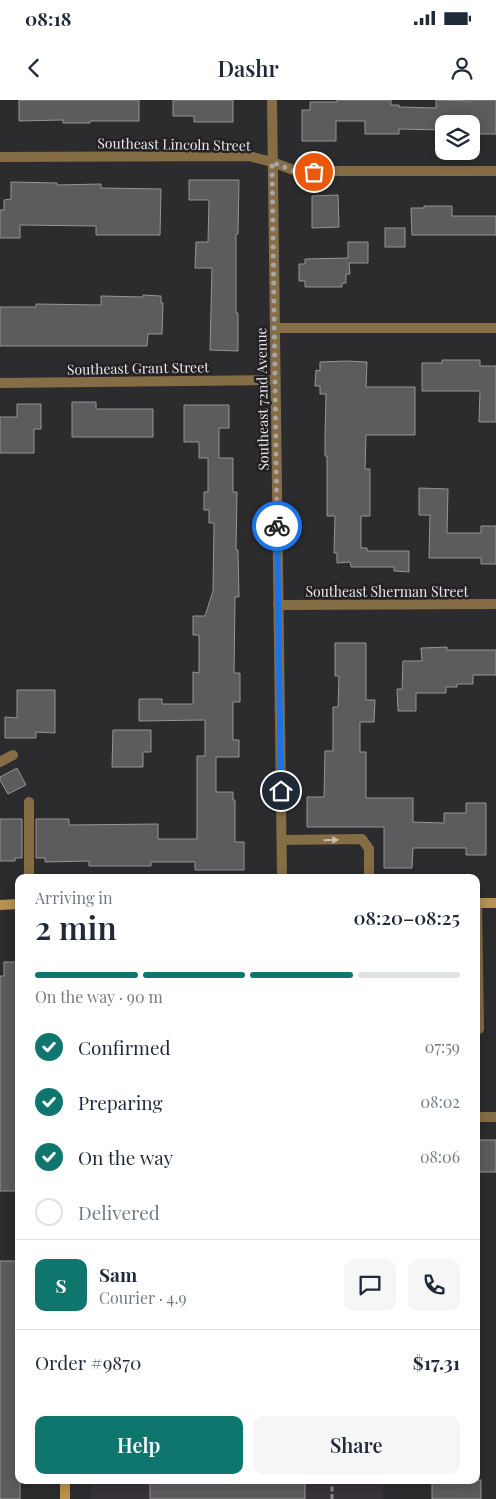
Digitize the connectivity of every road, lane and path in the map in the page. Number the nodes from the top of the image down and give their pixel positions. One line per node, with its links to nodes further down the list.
1 (272, 100): 3 (street, Southeast 72nd Avenue)
2 (0, 157): 3 (street, Southeast Lincoln Street)
3 (272, 162): 4 (street, Southeast Lincoln Street); 5 (street, Southeast 72nd Avenue)
4 (496, 171)
5 (275, 328): 6 (street); 7 (street, Southeast 72nd Avenue)
6 (496, 328)
7 (275, 380): 8 (street, Southeast Grant Street); 10 (street, Southeast 72nd Avenue)
8 (0, 383)
9 (496, 604): 10 (street, Southeast Sherman Street)
10 (278, 605): 14 (street, Southeast 72nd Avenue)
11 (13, 755): 12 (street)
12 (0, 762)
13 (29, 802): 15 (street)
14 (282, 840): 16 (street, Southeast 72nd Avenue); 17 (street, one-way to 17)
15 (29, 874)
16 (282, 874)
17 (369, 874)
18 (480, 903): 19 (main road)
19 (496, 903)
20 (0, 904): 21 (main road)
21 (15, 904)
22 (480, 1117): 23 (street)
23 (496, 1117)
24 (65, 1484): 26 (main road)
25 (332, 1484): 27 (path)
26 (65, 1499)
27 (332, 1499)

